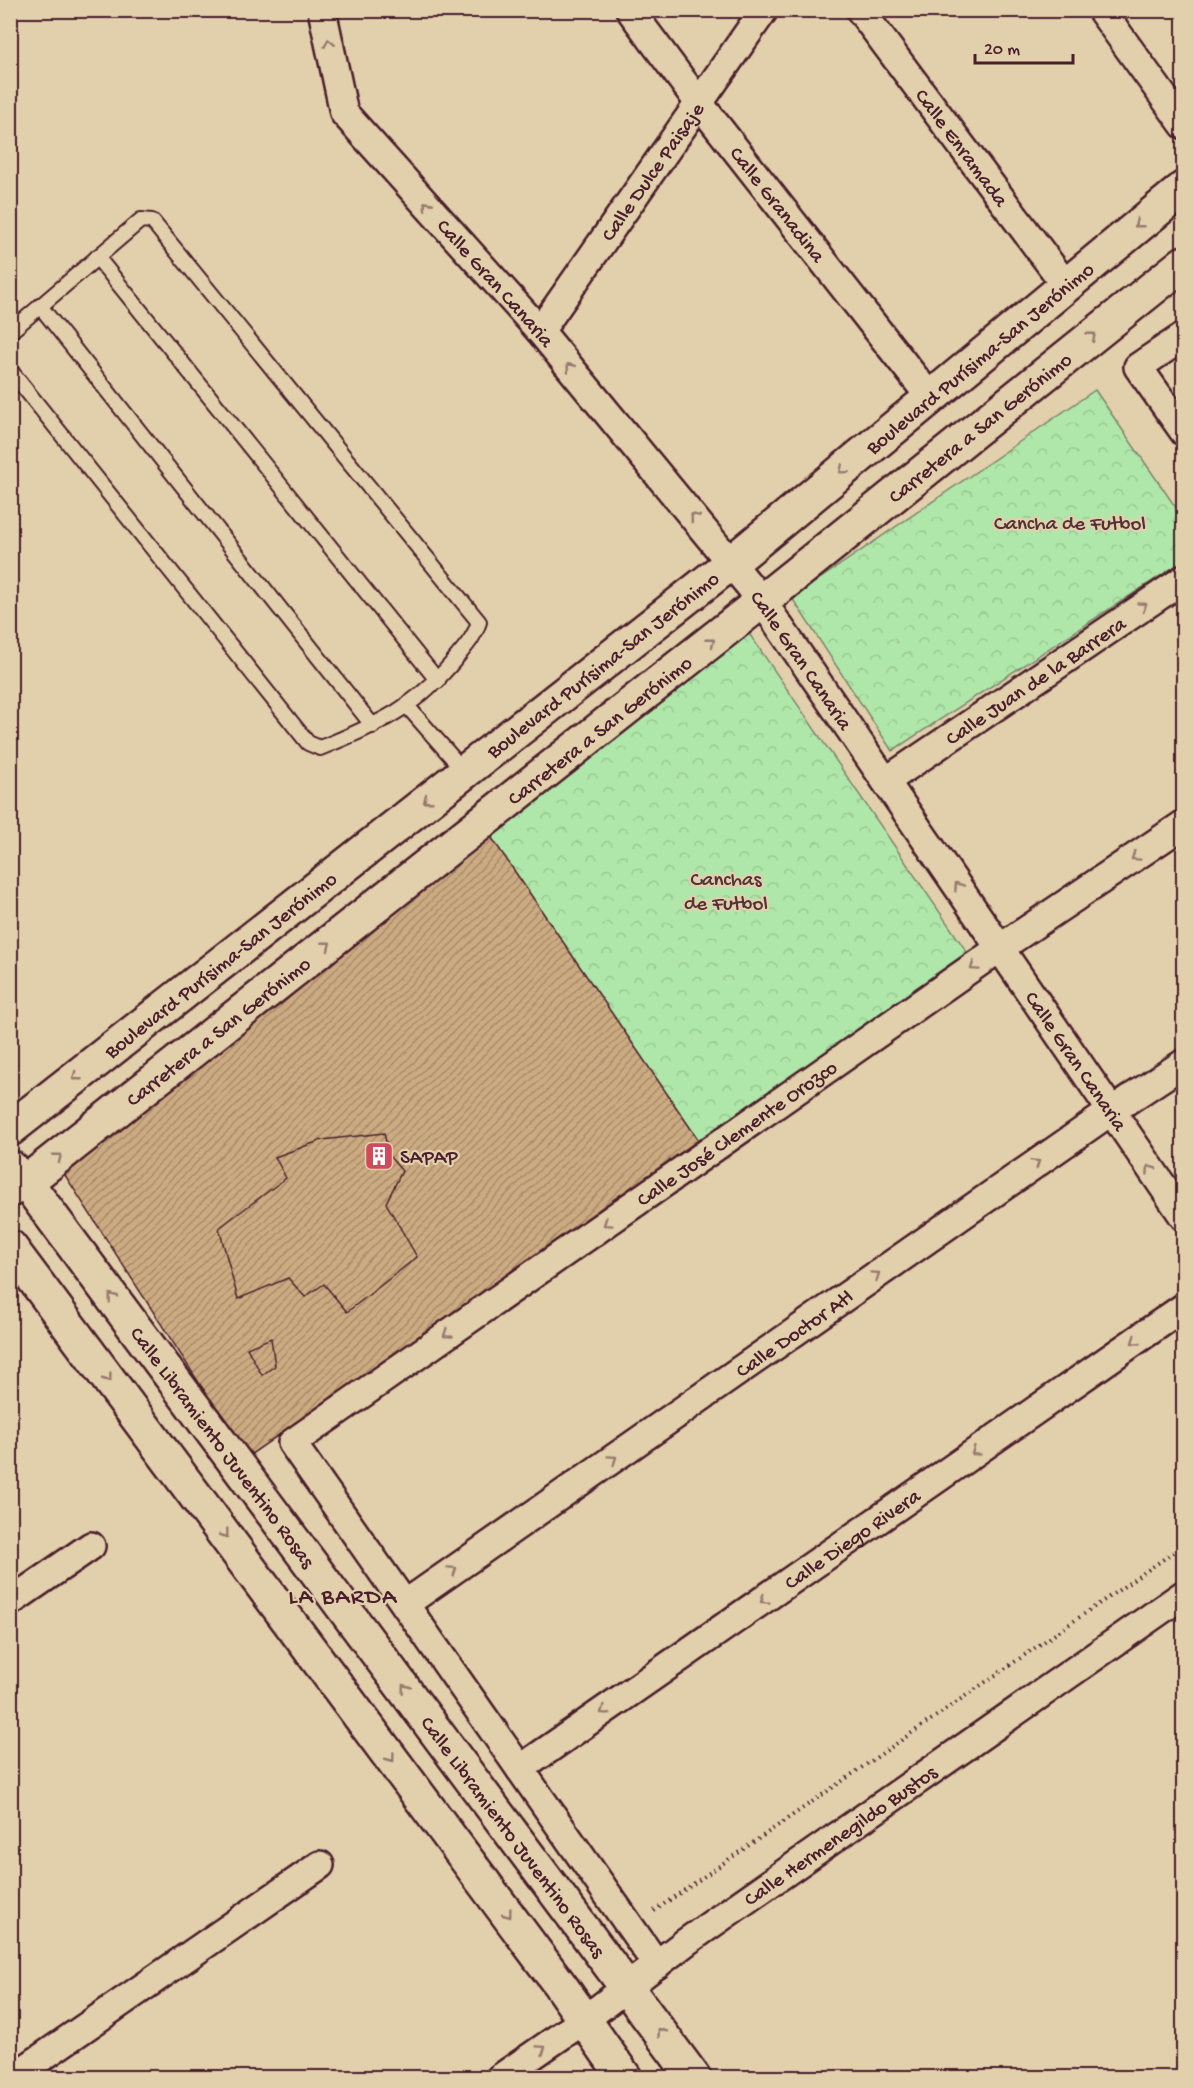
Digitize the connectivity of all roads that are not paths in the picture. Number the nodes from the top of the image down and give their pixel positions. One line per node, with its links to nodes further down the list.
1 (322, 10): 14 (street, Calle Gran Canaria, one-way to 1)
2 (630, 10): 6 (street, Calle Granadina)
3 (764, 10): 6 (street, Calle Dulce Paisaje)
4 (860, 10): 11 (street, Calle Enramada)
5 (1101, 10): 7 (street)
6 (699, 103): 14 (street, Calle Dulce Paisaje); 17 (street, Calle Granadina)
7 (1184, 125)
8 (1184, 188): 11 (street, Boulevard Purísima-San Jerónimo, one-way to 11)
9 (97, 257): 12 (lane); 22 (lane); 22 (lane)
10 (1184, 263): 21 (street, Carretera a San Gerónimo, one-way to 10)
11 (1065, 284): 17 (street, Boulevard Purísima-San Jerónimo)
12 (40, 306): 13 (lane); 24 (lane)
13 (10, 332)
14 (540, 332): 19 (street, Calle Gran Canaria, one-way to 14)
15 (1184, 336): 18 (street)
16 (10, 370): 24 (lane)
17 (930, 397): 19 (street, Boulevard Purísima-San Jerónimo, one-way to 19)
18 (1184, 432)
19 (732, 562): 21 (street, Calle Gran Canaria); 25 (street, Boulevard Purísima-San Jerónimo)
20 (1184, 579): 26 (street, Calle Juan de la Barrera, one-way to 20)
21 (762, 601): 26 (street, Calle Gran Canaria); 32 (street, Carretera a San Gerónimo, one-way to 21)
22 (438, 681): 23 (lane)
23 (408, 707): 24 (lane); 25 (lane)
24 (373, 726)
25 (464, 771): 31 (street, Boulevard Purísima-San Jerónimo, one-way to 31)
26 (886, 781): 28 (street, Calle Gran Canaria, one-way to 26)
27 (1184, 824): 28 (street, Calle José Clemente Orozco, one-way to 28)
28 (1000, 948): 30 (street, Calle Gran Canaria); 39 (street, Calle José Clemente Orozco, one-way to 39)
29 (1184, 1064): 30 (street, Calle Doctor Atl)
30 (1110, 1112): 33 (street, Calle Gran Canaria, one-way to 30); 39 (street, Calle Doctor Atl, one-way to 30)
31 (10, 1129)
32 (16, 1179): 43 (street, Calle Libramiento Juventino Rosas, one-way to 32)
33 (1184, 1217)
34 (10, 1247): 44 (street, one-way to 44)
35 (1184, 1307): 40 (street, Calle Diego Rivera, one-way to 40)
36 (91, 1546): 38 (street)
37 (1184, 1594): 42 (street, Calle Hermenegildo Bustos)
38 (10, 1602)
39 (405, 1604): 40 (street)
40 (520, 1769): 42 (street)
41 (320, 1865): 45 (street)
42 (657, 1965): 43 (street, Calle Hermenegildo Bustos)
43 (629, 1987): 44 (street, Calle Hermenegildo Bustos); 48 (street, Calle Libramiento Juventino Rosas, one-way to 43)
44 (584, 2020): 46 (street, Calle Hermenegildo Bustos, one-way to 44); 47 (street)
45 (12, 2078)
46 (500, 2078)
47 (625, 2078)
48 (694, 2078)

